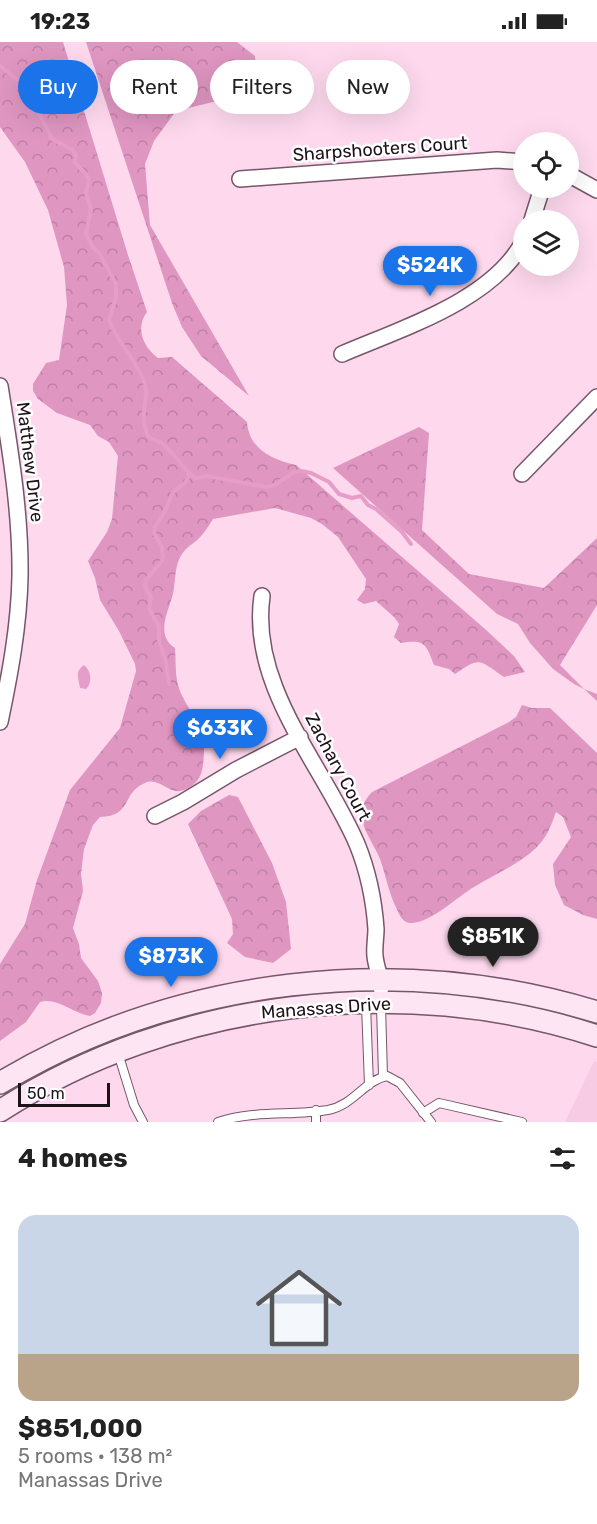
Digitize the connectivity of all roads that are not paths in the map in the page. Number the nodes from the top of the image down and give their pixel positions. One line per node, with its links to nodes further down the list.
1 (513, 161): 2 (street, Sharpshooters Court)
2 (240, 179)
3 (579, 180): 4 (street)
4 (597, 190)
5 (513, 255): 6 (street)
6 (342, 354)
7 (0, 386): 9 (street, Matthew Drive)
8 (597, 397): 10 (street)
9 (3, 426): 12 (street, Matthew Drive)
10 (522, 474)
11 (262, 596): 13 (street, Zachary Court)
12 (0, 722)
13 (300, 737): 14 (street); 15 (street, Zachary Court)
14 (155, 816)
15 (374, 980): 16 (street, Zachary Court); 17 (street, Manassas Drive); 21 (street, Manassas Drive)
16 (374, 1003): 18 (street, Manassas Drive); 19 (street, Manassas Drive); 20 (lane); 22 (lane)
17 (597, 1012)
18 (597, 1036)
19 (118, 1052): 24 (street, Manassas Drive); 26 (lane)
20 (383, 1076): 22 (lane); 25 (lane)
21 (0, 1083)
22 (369, 1085): 23 (lane)
23 (316, 1110): 27 (lane); 28 (lane)
24 (0, 1111)
25 (423, 1113): 29 (lane); 30 (lane)
26 (143, 1122)
27 (218, 1122)
28 (316, 1122)
29 (431, 1122)
30 (522, 1122)

